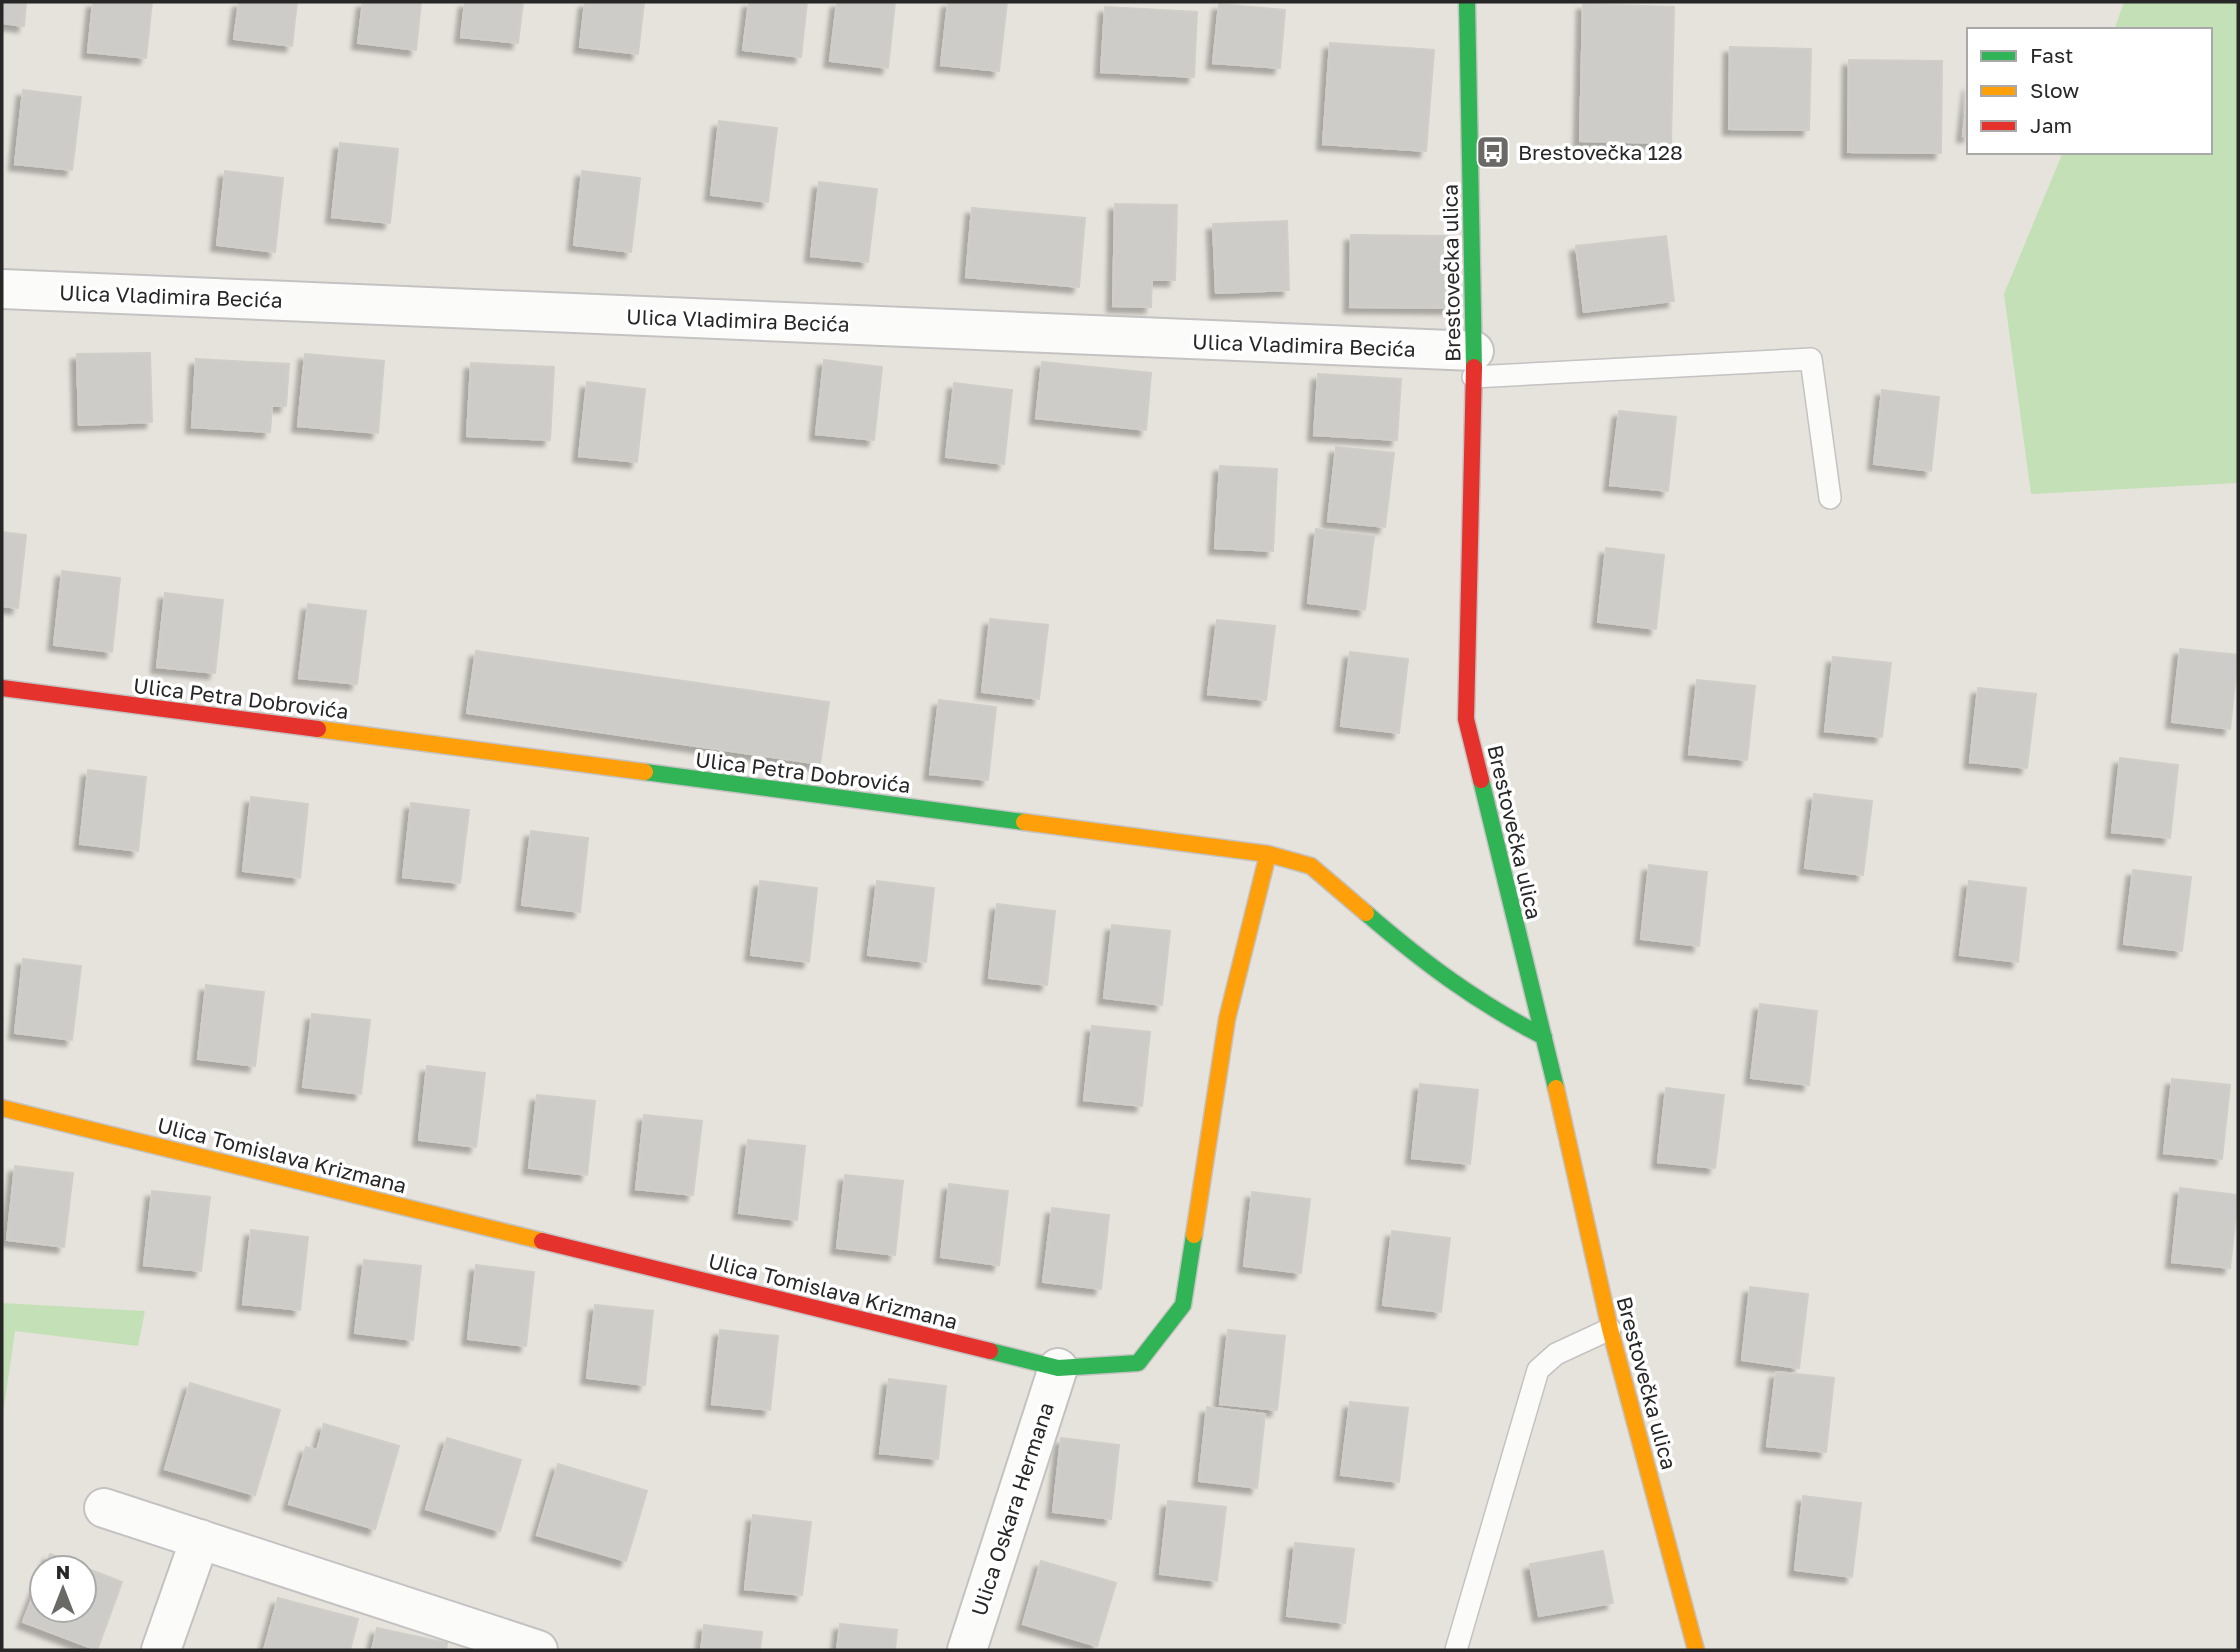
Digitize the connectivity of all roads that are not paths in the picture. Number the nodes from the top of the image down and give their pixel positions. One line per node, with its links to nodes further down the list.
1 (1467, 2): 3 (street, Brestovečka ulica)
2 (2, 289): 3 (street, Ulica Vladimira Becića)
3 (1474, 364): 4 (lane); 7 (street, Brestovečka ulica)
4 (1830, 498)
5 (2, 688): 6 (street, Ulica Petra Dobrovića)
6 (1268, 854): 7 (street, Ulica Petra Dobrovića); 10 (street, Ulica Tomislava Krizmana)
7 (1544, 1037): 9 (street, Brestovečka ulica)
8 (2, 1108): 10 (street, Ulica Tomislava Krizmana)
9 (1610, 1329): 16 (lane); 17 (street, Brestovečka ulica)
10 (1058, 1368): 15 (street, Ulica Oskara Hermana)
11 (104, 1508): 12 (street)
12 (200, 1539): 13 (street); 14 (street)
13 (515, 1646)
14 (161, 1650)
15 (967, 1650)
16 (1456, 1650)
17 (1696, 1650)

